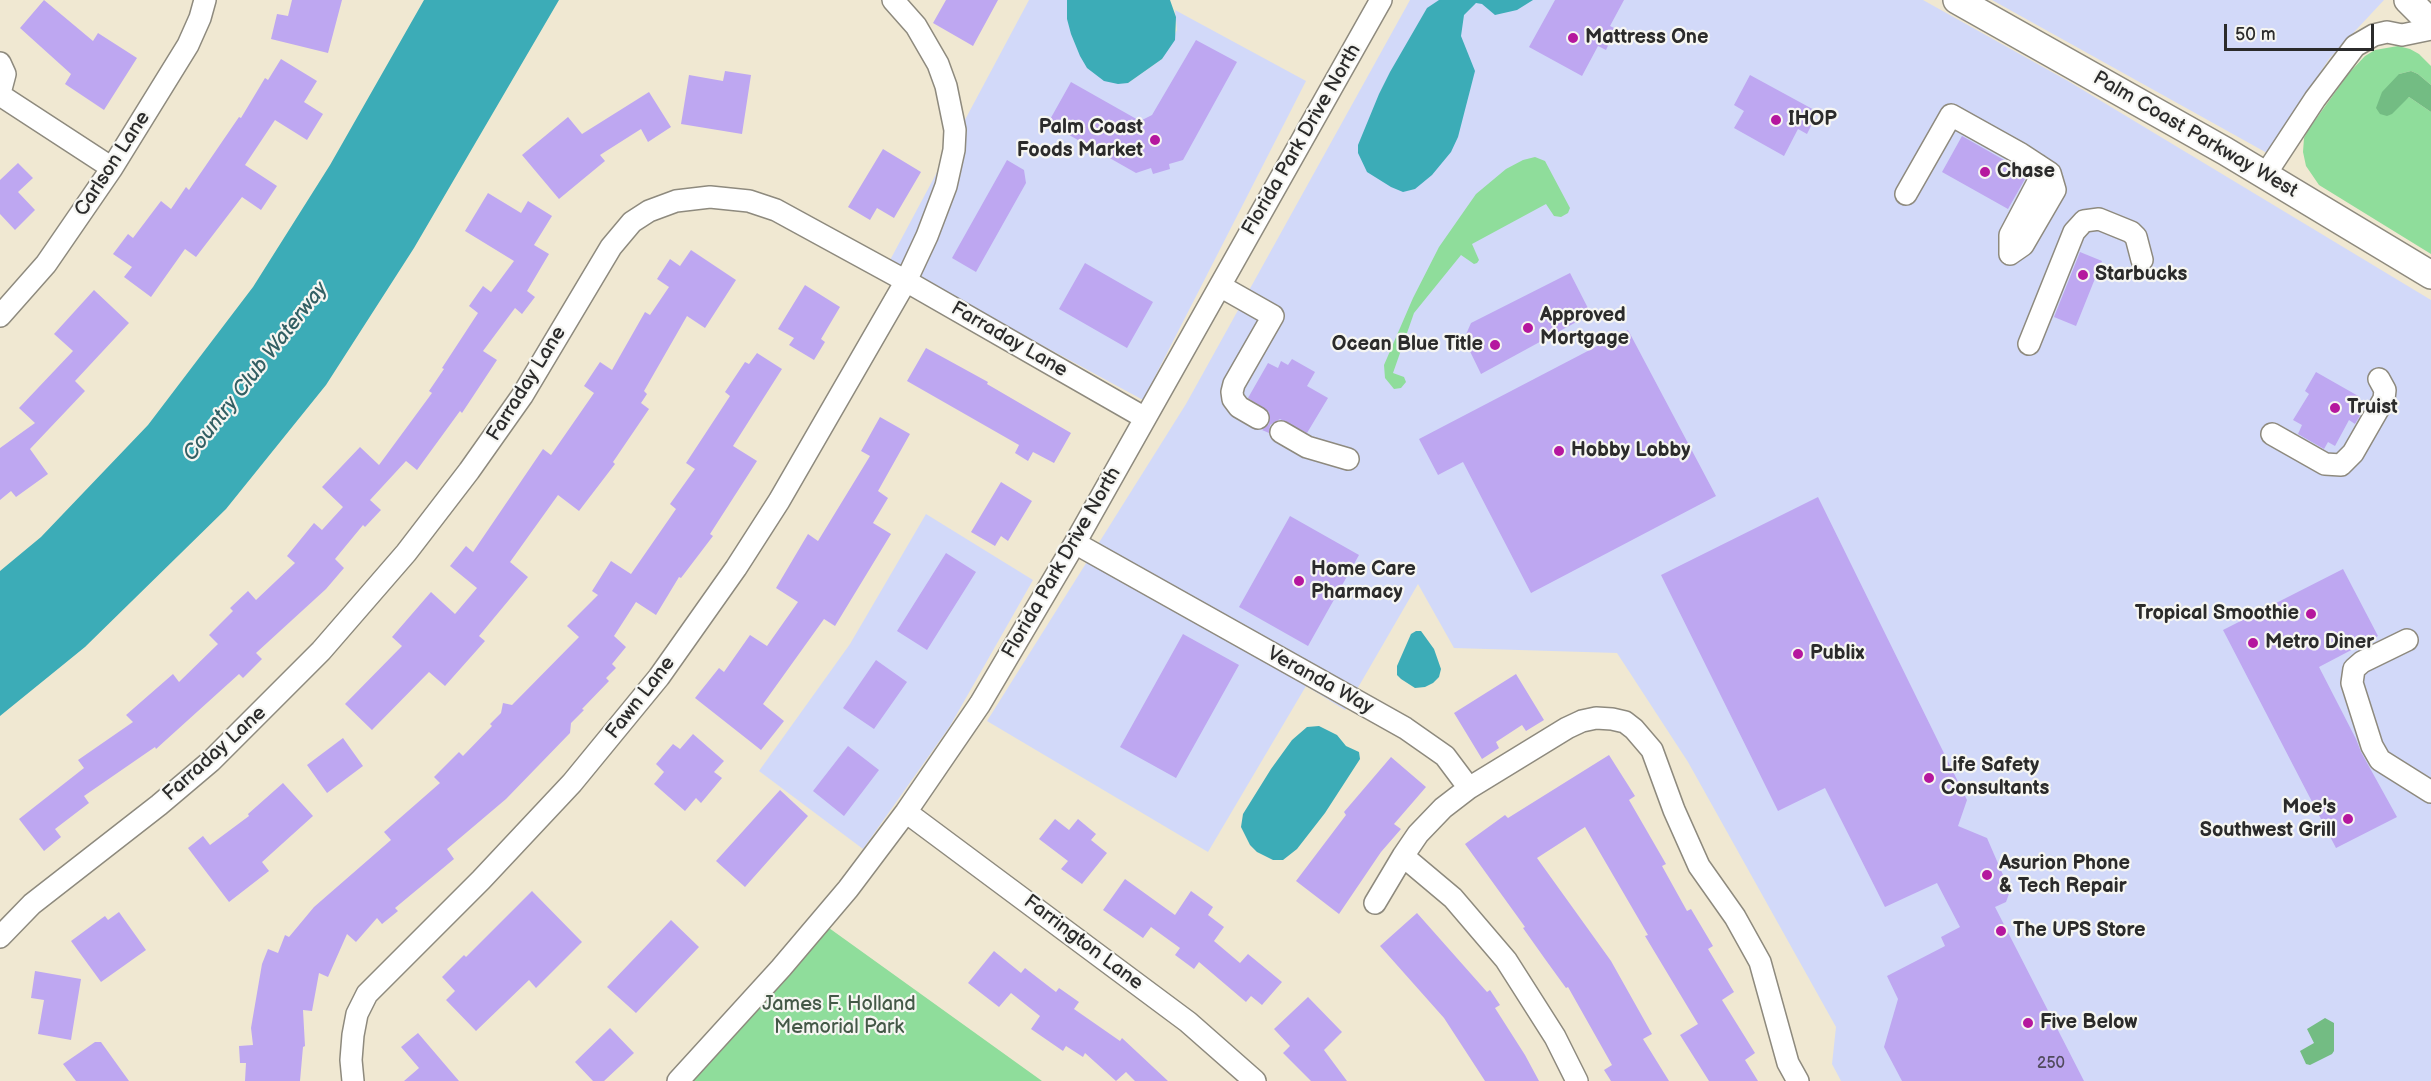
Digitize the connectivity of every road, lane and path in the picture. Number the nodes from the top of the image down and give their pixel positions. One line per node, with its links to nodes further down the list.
1 (205, 0): 10 (street, Carlson Lane)
2 (1381, 0): 17 (street, Florida Park Drive North)
3 (1957, 0): 11 (main road, Palm Coast Parkway West)
4 (2408, 0): 6 (main road)
5 (903, 4): 16 (street, Fawn Lane)
6 (2431, 23)
7 (2431, 29): 11 (street)
8 (0, 63): 9 (street)
9 (0, 94): 10 (street)
10 (112, 168): 18 (street, Carlson Lane)
11 (2265, 175): 15 (main road, Palm Coast Parkway West)
12 (1906, 194): 13 (street)
13 (2010, 254)
14 (2142, 260): 19 (street)
15 (2431, 275)
16 (906, 281): 21 (street, Farraday Lane); 33 (street, Farraday Lane); 34 (street, Fawn Lane)
17 (1220, 286): 21 (street, Florida Park Drive North); 22 (street)
18 (0, 316)
19 (2029, 344)
20 (2379, 379): 24 (street)
21 (1145, 418): 26 (street, Florida Park Drive North)
22 (1258, 418)
23 (1281, 432): 25 (street)
24 (2272, 434)
25 (1348, 459)
26 (1075, 543): 28 (street, Veranda Way); 30 (street, Florida Park Drive North)
27 (2407, 640): 29 (street)
28 (1469, 788): 31 (street); 38 (street)
29 (2430, 792)
30 (906, 812): 35 (street, Florida Park Drive North); 36 (street, Farrington Lane)
31 (1403, 856): 32 (street); 37 (street)
32 (1375, 903)
33 (0, 937)
34 (353, 1081)
35 (678, 1081)
36 (1255, 1081)
37 (1577, 1081)
38 (1798, 1081)

